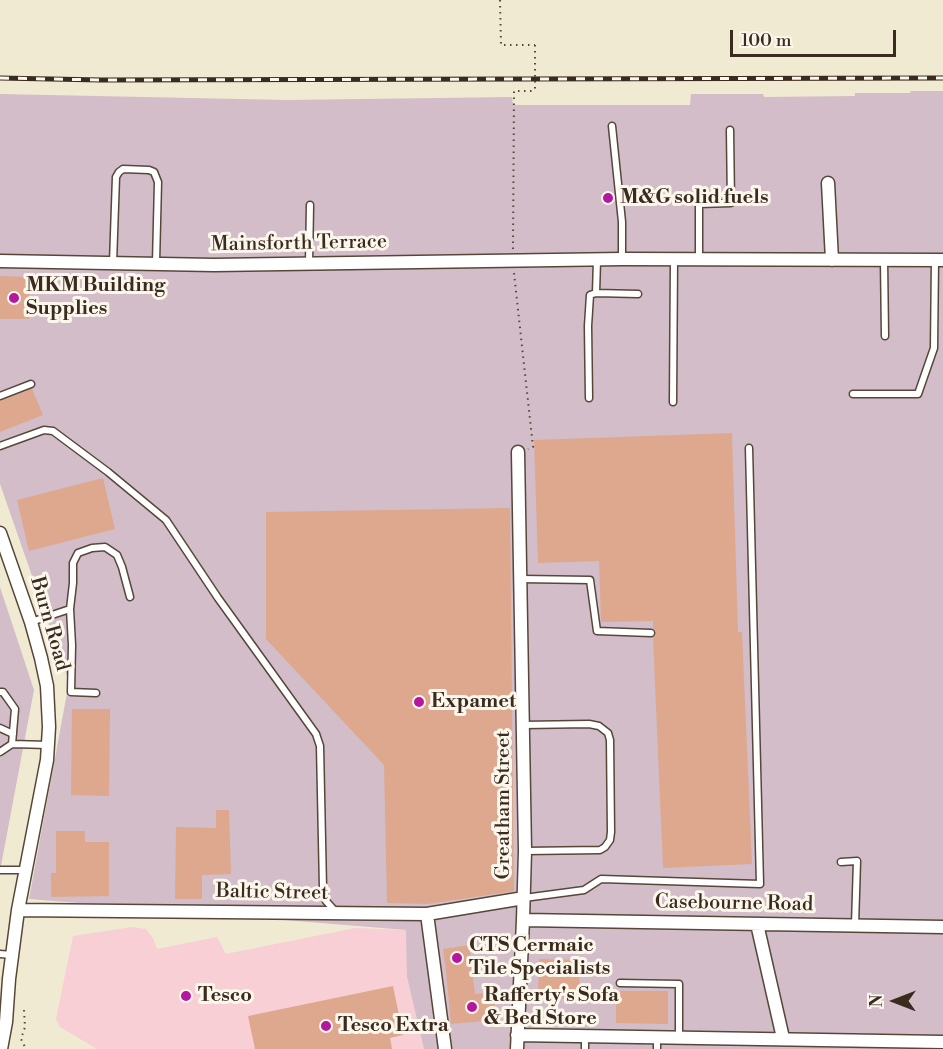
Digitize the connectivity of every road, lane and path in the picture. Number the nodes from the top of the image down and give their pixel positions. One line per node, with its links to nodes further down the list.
1 (500, 0): 14 (path, bridge)
2 (612, 126): 6 (lane)
3 (730, 130): 8 (lane)
4 (828, 183): 10 (street)
5 (309, 205): 17 (lane)
6 (622, 259): 7 (street, Mainsforth Terrace); 9 (street, Mainsforth Terrace)
7 (674, 259): 8 (street, Mainsforth Terrace); 25 (lane)
8 (699, 259): 10 (street, Mainsforth Terrace)
9 (597, 260): 14 (street, Mainsforth Terrace); 18 (lane)
10 (832, 260): 11 (street, Mainsforth Terrace)
11 (884, 260): 12 (street, Mainsforth Terrace); 20 (lane)
12 (939, 260): 22 (lane)
13 (0, 261): 15 (street, Mainsforth Terrace)
14 (513, 261): 17 (street, Mainsforth Terrace); 28 (path)
15 (113, 263): 16 (street, Mainsforth Terrace); 16 (lane)
16 (156, 263): 17 (street, Mainsforth Terrace)
17 (309, 263)
18 (596, 293): 19 (lane); 24 (lane)
19 (638, 294)
20 (885, 336)
21 (31, 384): 23 (lane)
22 (853, 394)
23 (0, 396)
24 (589, 398)
25 (673, 402)
26 (0, 446): 49 (lane)
27 (749, 448): 47 (lane)
28 (519, 452): 30 (street, Greatham Street)
29 (0, 533): 33 (street, Burn Road)
30 (521, 579): 34 (lane); 37 (street, Greatham Street)
31 (130, 597): 32 (lane)
32 (70, 609): 33 (lane); 36 (lane)
33 (31, 621): 41 (street, Burn Road)
34 (651, 633)
35 (0, 692): 39 (lane)
36 (96, 693)
37 (523, 724): 43 (street, Greatham Street); 43 (lane)
38 (0, 728): 39 (lane)
39 (13, 734): 40 (lane)
40 (12, 744): 41 (lane); 42 (lane)
41 (48, 745): 46 (street, Burn Road)
42 (0, 752)
43 (525, 851): 47 (street, Greatham Street)
44 (841, 862): 53 (lane)
45 (0, 870): 46 (lane)
46 (26, 870): 48 (street, Burn Road)
47 (524, 898): 50 (street, Baltic Street); 51 (street, Greatham Street)
48 (18, 910): 49 (street, Baltic Street); 55 (street, Burn Road)
49 (336, 913): 50 (street, Baltic Street)
50 (426, 914): 67 (street)
51 (524, 920): 52 (street, Casebourne Road); 58 (street, Greatham Street)
52 (758, 924): 53 (street, Casebourne Road); 61 (street)
53 (855, 925): 54 (street, Casebourne Road)
54 (943, 927)
55 (6, 955): 65 (street, Burn Road)
56 (620, 983): 60 (lane)
57 (24, 1010): 66 (path)
58 (517, 1035): 59 (street); 68 (street, Greatham Street)
59 (585, 1035): 63 (street); 69 (lane)
60 (679, 1037): 63 (street); 64 (street)
61 (783, 1038): 62 (street); 64 (street)
62 (943, 1042)
63 (657, 1043)
64 (737, 1043)
65 (1, 1049)
66 (26, 1049)
67 (445, 1049)
68 (517, 1049)
69 (585, 1049)

